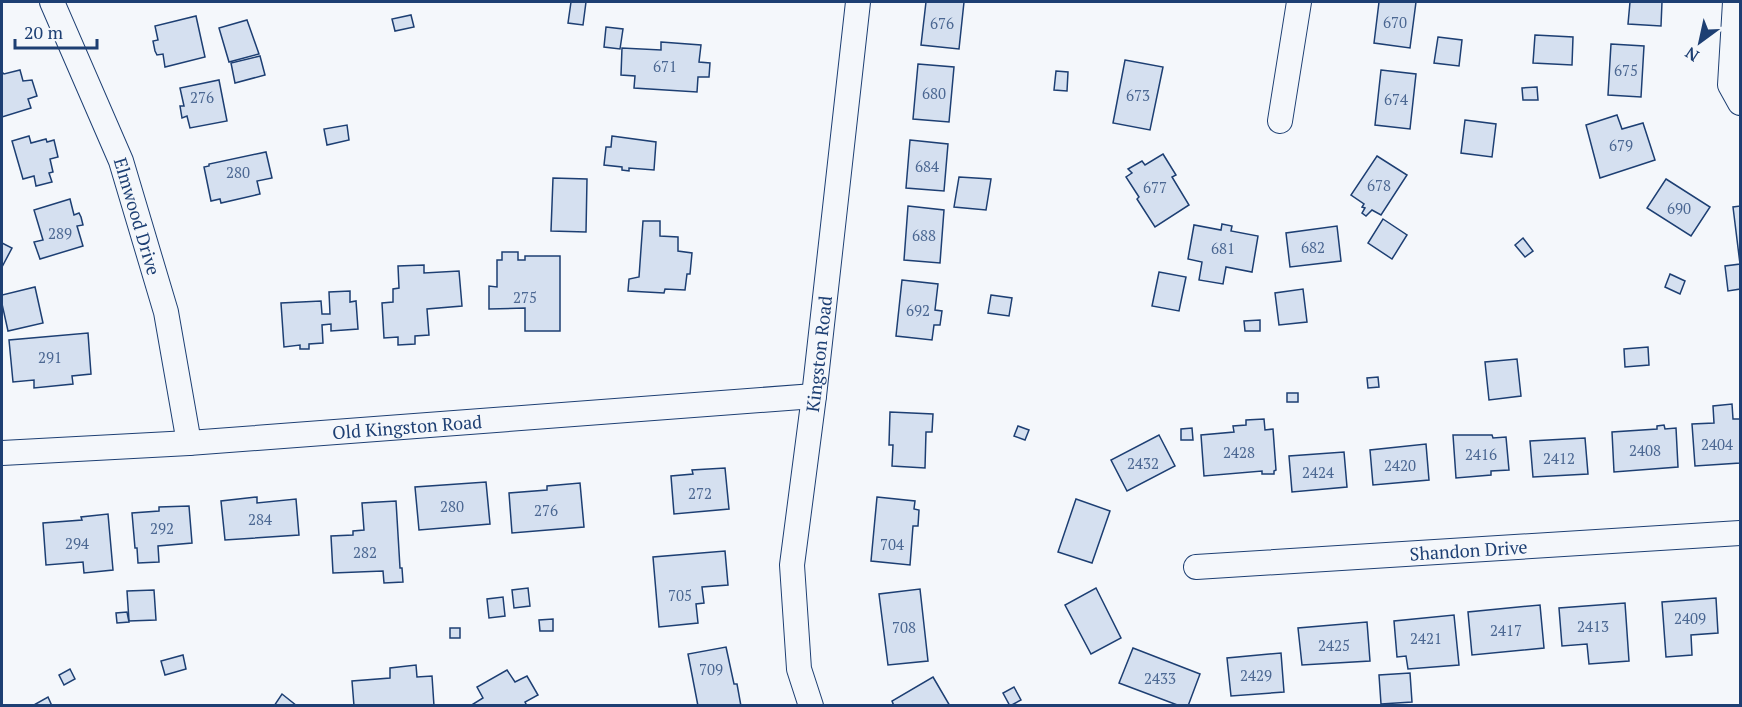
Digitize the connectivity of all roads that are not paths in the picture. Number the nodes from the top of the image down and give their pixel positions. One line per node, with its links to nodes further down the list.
1 (52, 2): 8 (street, Elmwood Drive)
2 (858, 2): 7 (street, Kingston Road)
3 (1299, 2): 6 (street)
4 (1735, 2): 5 (street)
5 (1740, 103)
6 (1280, 121)
7 (814, 396): 8 (street, Old Kingston Road); 12 (street, Kingston Road)
8 (189, 443): 9 (street, Old Kingston Road)
9 (2, 453)
10 (1740, 533): 11 (street, Shandon Drive)
11 (1196, 567)
12 (811, 705)

